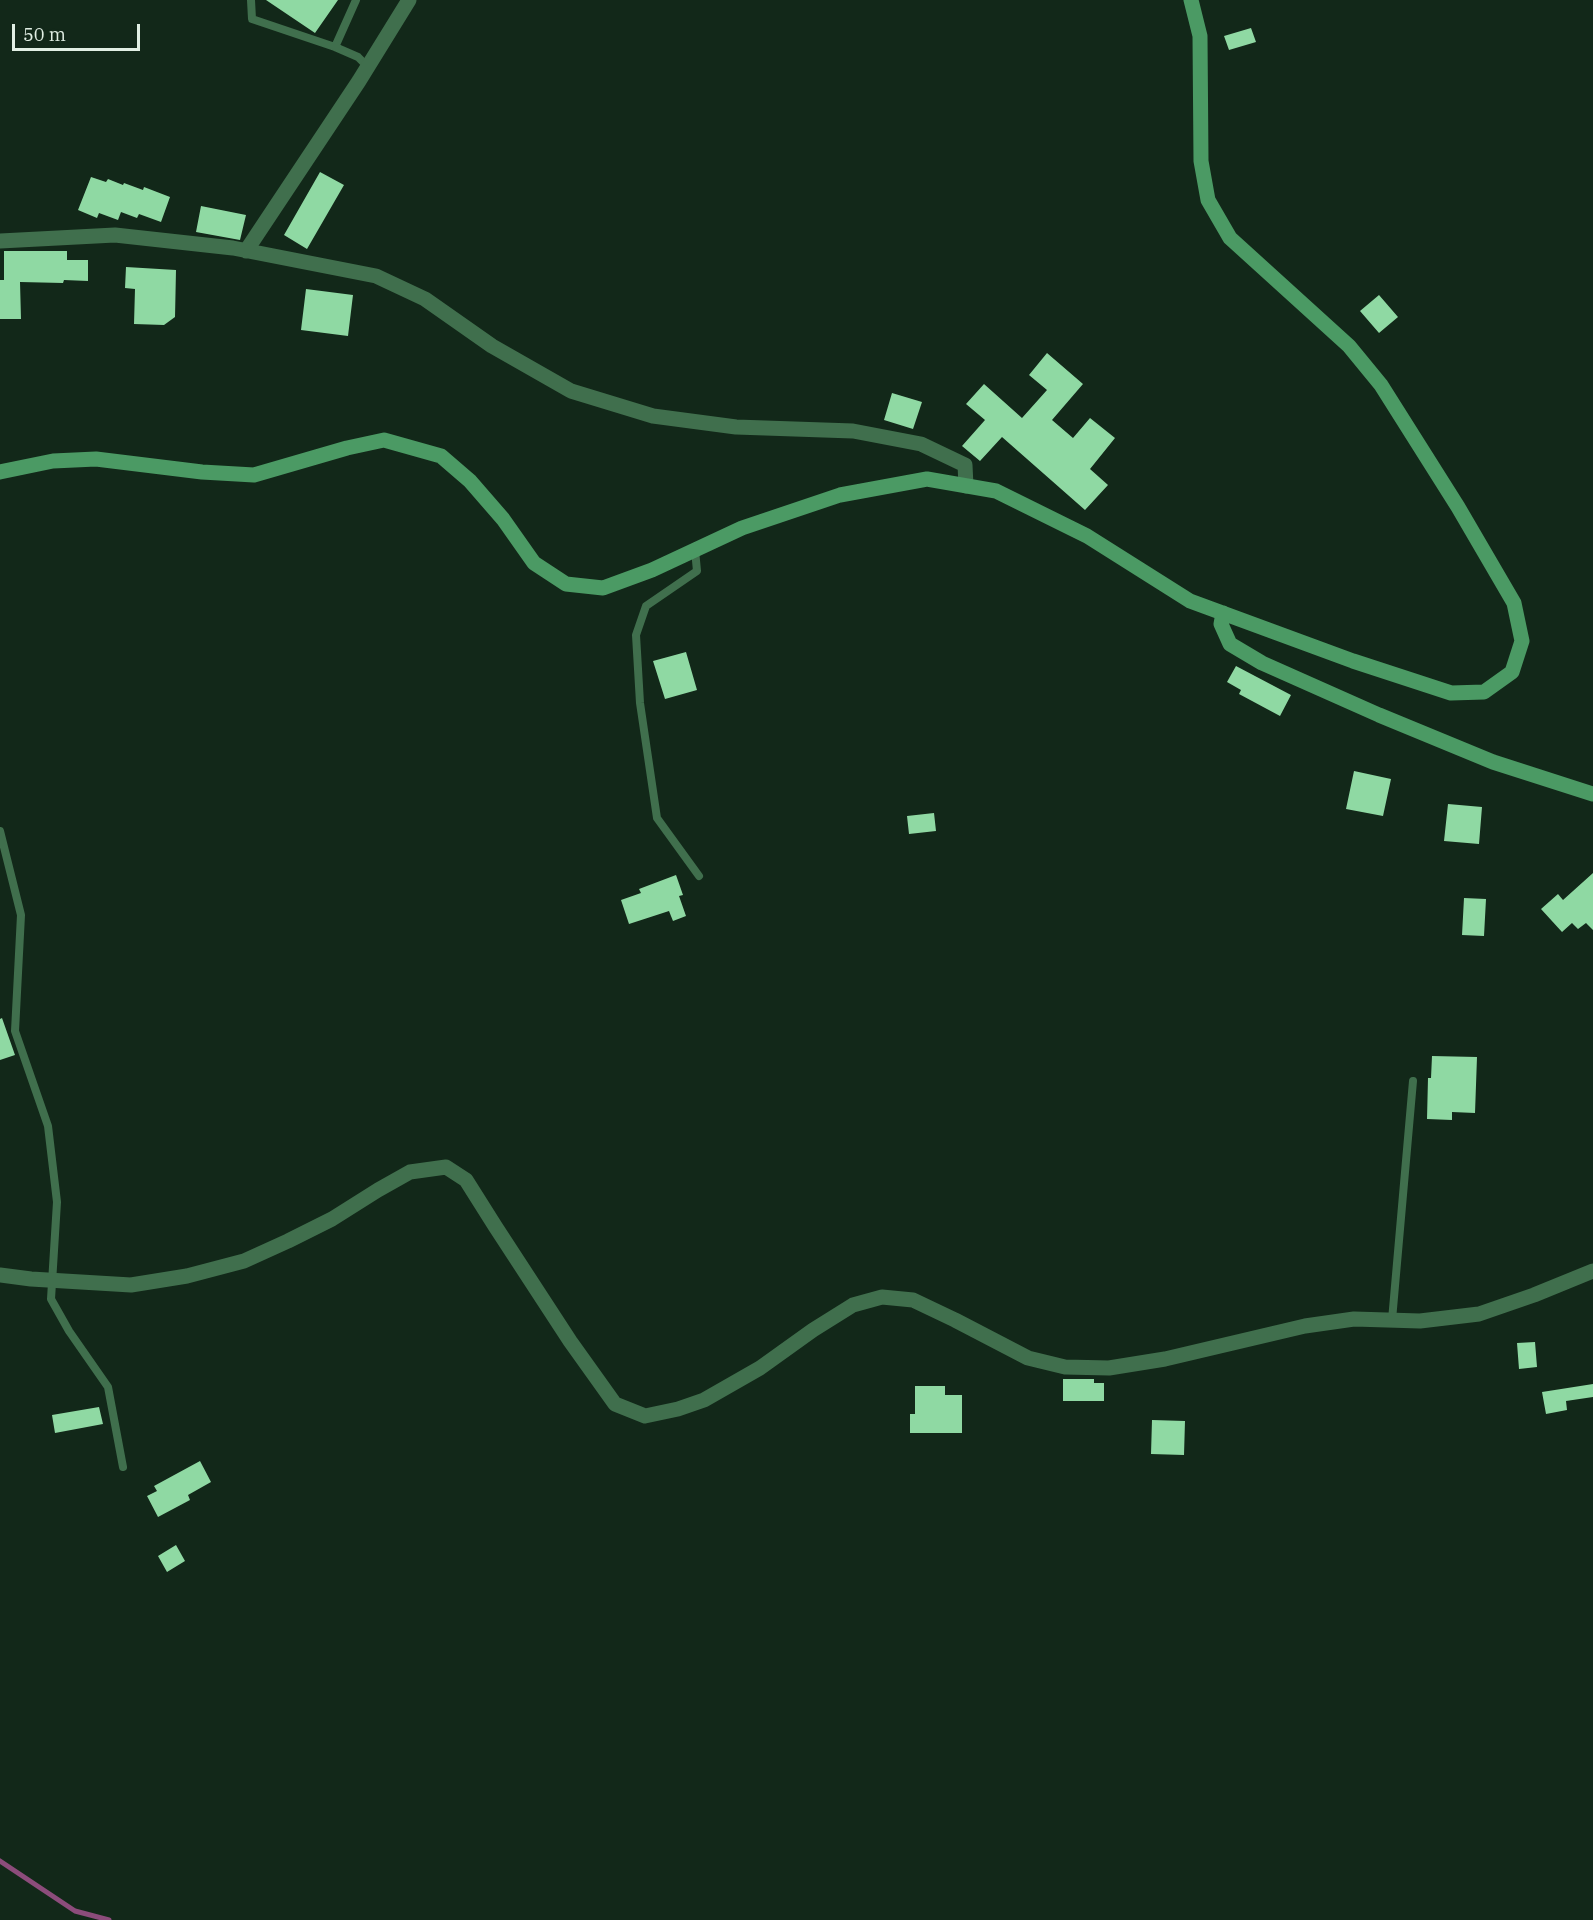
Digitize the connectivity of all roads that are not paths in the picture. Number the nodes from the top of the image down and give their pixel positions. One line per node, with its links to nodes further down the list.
1 (251, 0): 5 (lane)
2 (357, 0): 5 (lane)
3 (409, 0): 6 (street)
4 (1191, 0): 12 (main road)
5 (335, 47): 6 (lane)
6 (368, 67): 8 (street)
7 (0, 241): 8 (street)
8 (246, 251): 10 (street)
9 (0, 472): 11 (main road)
10 (966, 486): 11 (main road); 12 (main road)
11 (695, 550): 15 (lane)
12 (1224, 613): 13 (main road)
13 (1593, 794)
14 (0, 831): 19 (lane)
15 (699, 876)
16 (1413, 1081): 20 (lane)
17 (1593, 1271): 20 (street)
18 (0, 1275): 19 (street)
19 (53, 1280): 20 (street); 21 (lane)
20 (1392, 1320)
21 (123, 1467)

